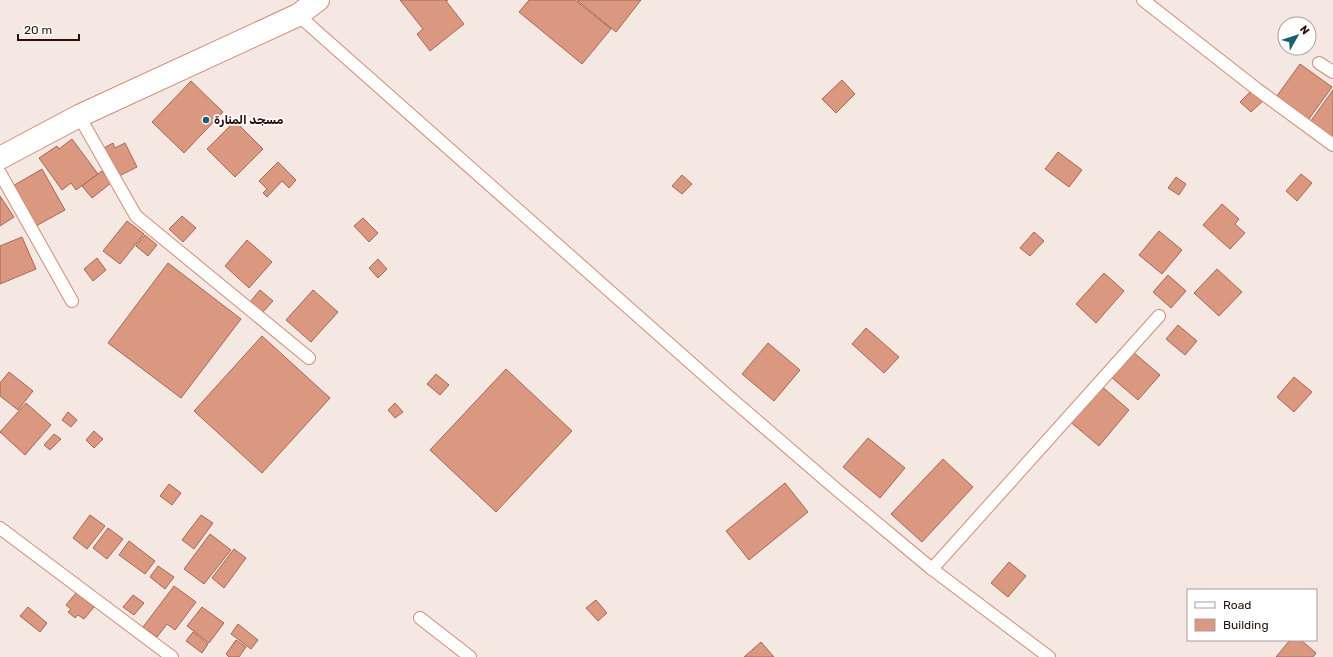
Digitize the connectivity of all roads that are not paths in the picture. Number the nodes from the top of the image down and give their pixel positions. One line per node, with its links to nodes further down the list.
1 (318, 0): 3 (street)
2 (1143, 0): 7 (lane)
3 (298, 15): 6 (street); 14 (lane)
4 (1319, 63): 5 (lane)
5 (1333, 72)
6 (79, 116): 8 (street); 12 (lane)
7 (1333, 145)
8 (0, 158)
9 (0, 173): 10 (lane)
10 (72, 301)
11 (1159, 316): 14 (lane)
12 (309, 358)
13 (0, 528): 16 (lane)
14 (932, 569): 18 (lane)
15 (420, 618): 17 (lane)
16 (172, 657)
17 (470, 657)
18 (1049, 657)

